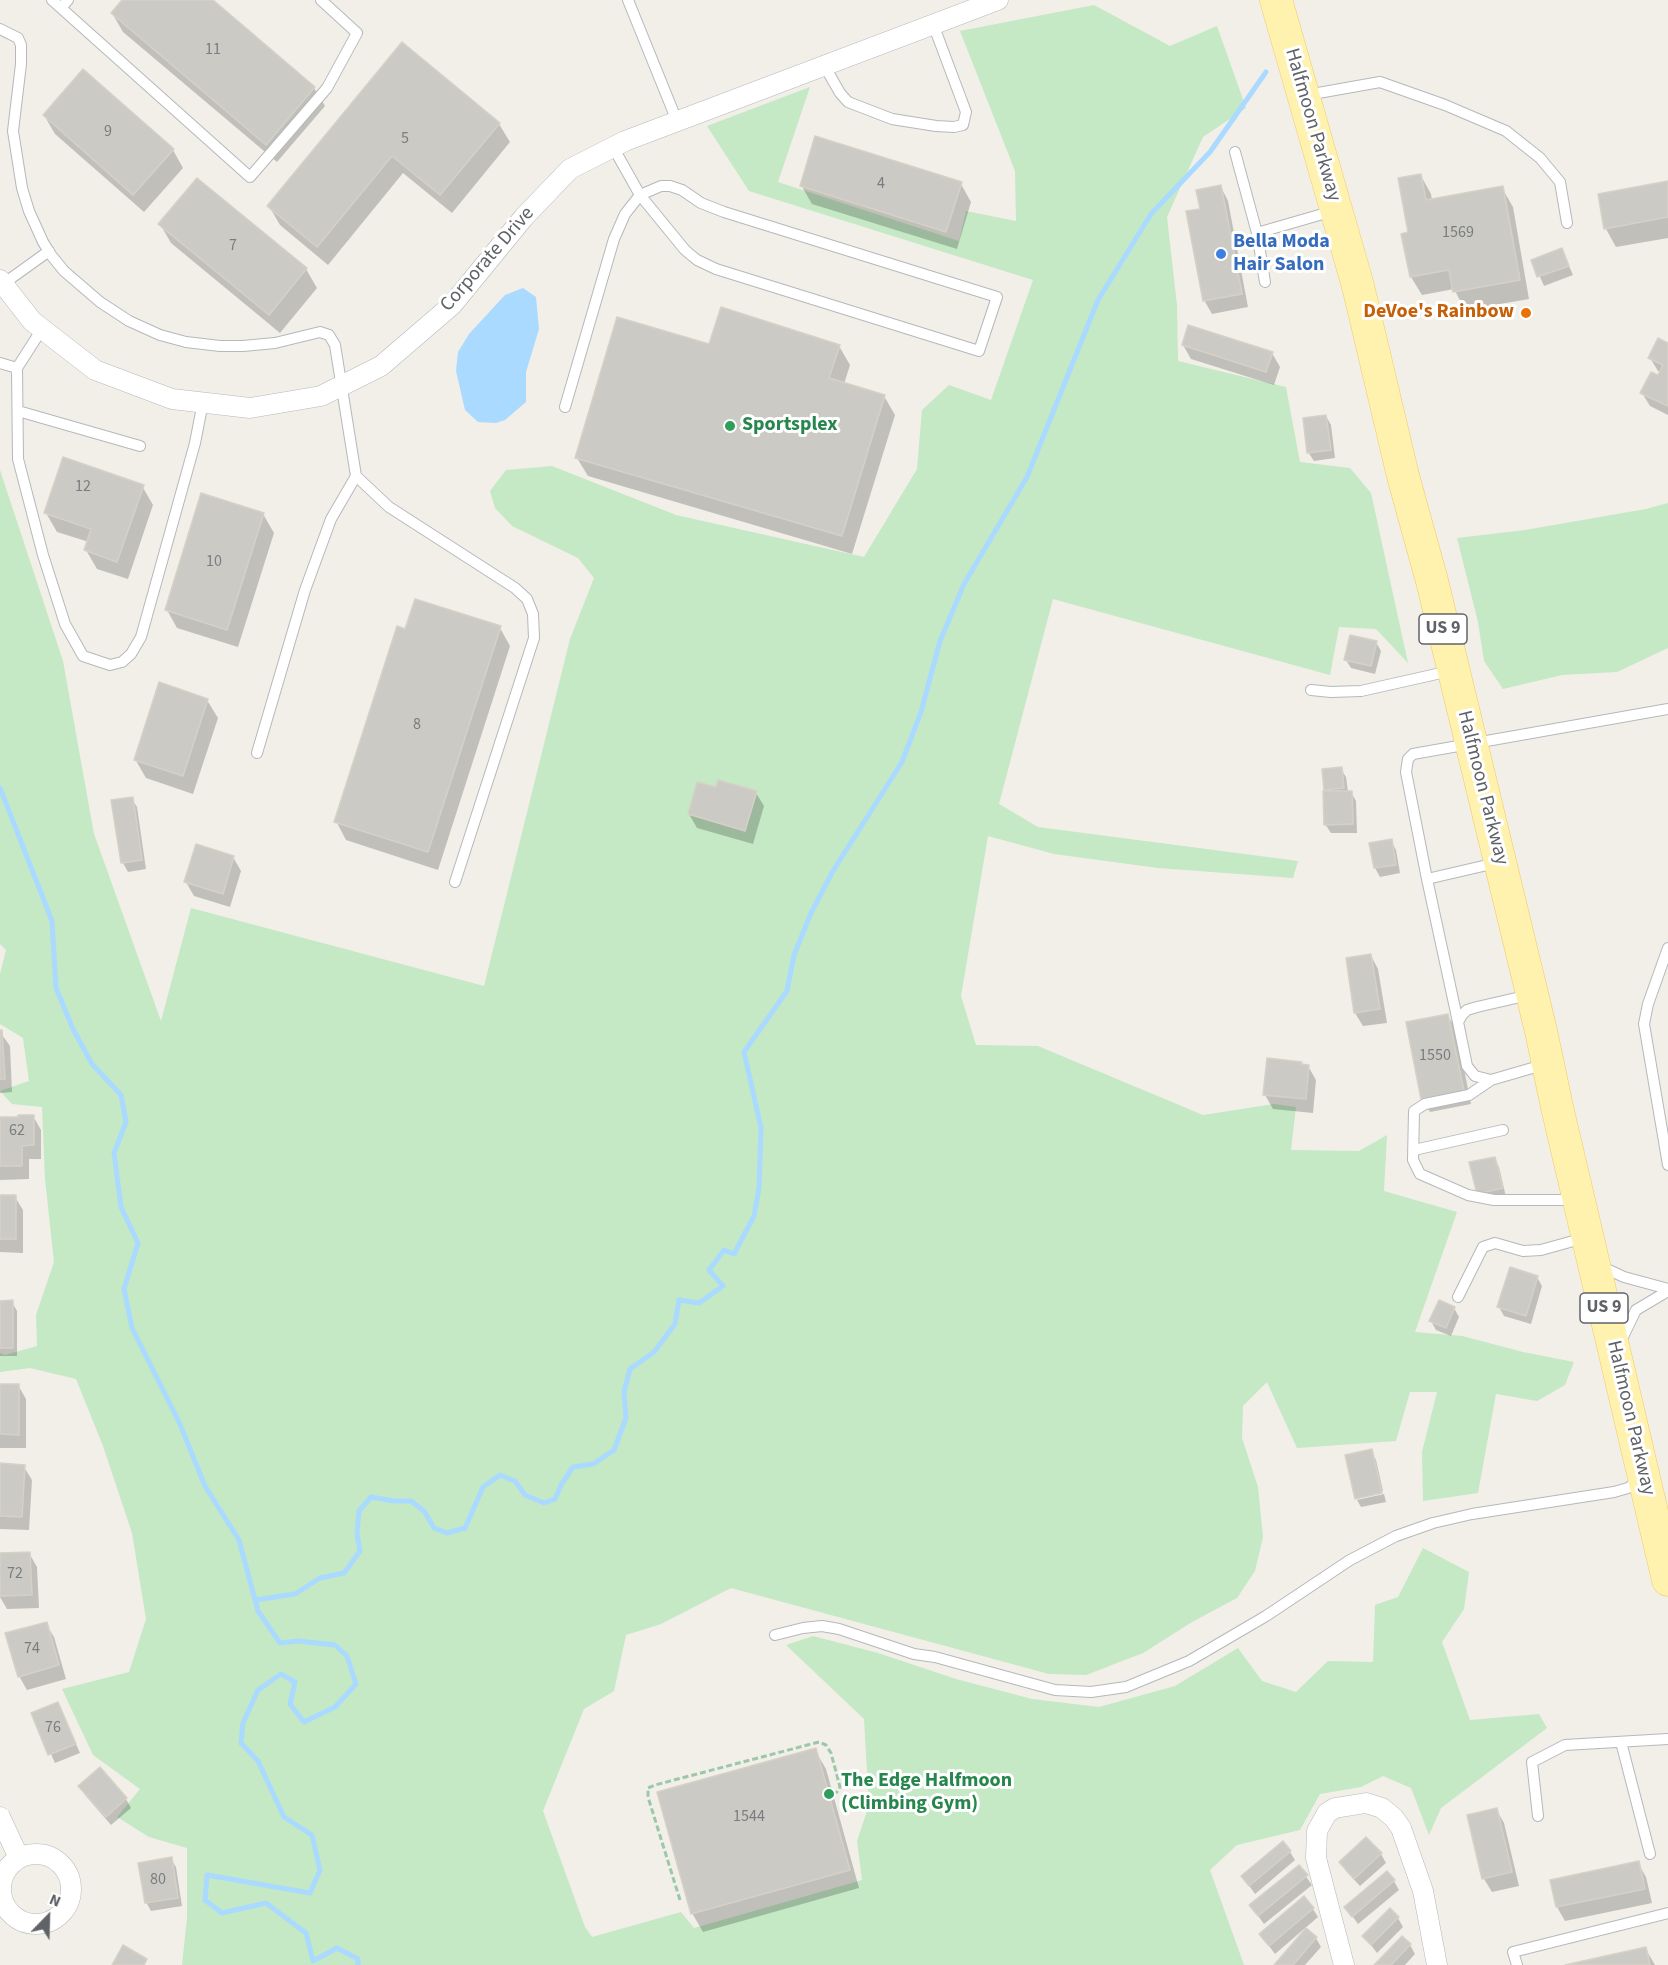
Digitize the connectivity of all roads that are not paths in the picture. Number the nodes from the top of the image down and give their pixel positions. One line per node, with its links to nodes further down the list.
1 (52, 0): 6 (lane)
2 (321, 0): 6 (lane)
3 (628, 0): 11 (lane)
4 (998, 0): 7 (street, Corporate Drive)
5 (1276, 0): 10 (main road, Halfmoon Parkway / US 9)
6 (65, 4)
7 (933, 24): 9 (street, Corporate Drive); 9 (lane)
8 (0, 29): 18 (lane)
9 (824, 65): 11 (street, Corporate Drive)
10 (1304, 95): 15 (main road, Halfmoon Parkway / US 9); 16 (lane)
11 (677, 121): 12 (street, Corporate Drive)
12 (614, 147): 14 (lane); 24 (street, Corporate Drive)
13 (1234, 152): 17 (lane)
14 (640, 195): 14 (lane); 26 (lane)
15 (1336, 210): 17 (lane); 30 (main road, Halfmoon Parkway / US 9)
16 (1567, 223)
17 (1257, 233): 20 (lane)
18 (48, 251): 19 (lane); 24 (lane)
19 (2, 282): 21 (street, Corporate Drive)
20 (1265, 282)
21 (42, 329): 23 (lane); 25 (street, Corporate Drive)
22 (0, 363): 23 (lane)
23 (18, 368): 27 (lane)
24 (341, 386): 25 (street, Corporate Drive); 29 (lane)
25 (203, 402): 27 (lane)
26 (565, 407)
27 (18, 411): 28 (lane)
28 (140, 446)
29 (356, 476): 34 (lane); 37 (lane)
30 (1454, 670): 31 (lane); 33 (main road, Halfmoon Parkway / US 9)
31 (1311, 690)
32 (1668, 709): 33 (lane)
33 (1471, 745): 35 (main road, Halfmoon Parkway / US 9); 36 (lane)
34 (256, 753)
35 (1500, 862): 36 (lane); 39 (main road, Halfmoon Parkway / US 9)
36 (1427, 879): 40 (lane)
37 (455, 882)
38 (1668, 948): 45 (lane)
39 (1532, 994): 40 (lane); 41 (main road, Halfmoon Parkway / US 9)
40 (1458, 1022): 42 (lane)
41 (1548, 1064): 42 (lane); 46 (main road, Halfmoon Parkway / US 9)
42 (1491, 1080): 44 (lane)
43 (1503, 1130): 44 (lane)
44 (1414, 1150): 46 (lane)
45 (1668, 1165)
46 (1579, 1199): 47 (main road, Halfmoon Parkway / US 9)
47 (1590, 1250): 48 (lane); 49 (lane); 50 (main road, Halfmoon Parkway / US 9)
48 (1668, 1290): 50 (lane)
49 (1458, 1297)
50 (1615, 1354): 51 (main road, Halfmoon Parkway / US 9)
51 (1644, 1478): 52 (main road, Halfmoon Parkway / US 9); 53 (lane)
52 (1668, 1580)
53 (774, 1635)
54 (1668, 1739): 55 (lane)
55 (1621, 1742): 56 (lane); 58 (lane)
56 (1538, 1816)
57 (0, 1817): 59 (street)
58 (1650, 1854)
59 (19, 1858)
60 (1668, 1913): 63 (lane)
61 (1344, 1965): 62 (street)
62 (1437, 1965)
63 (1516, 1965)

